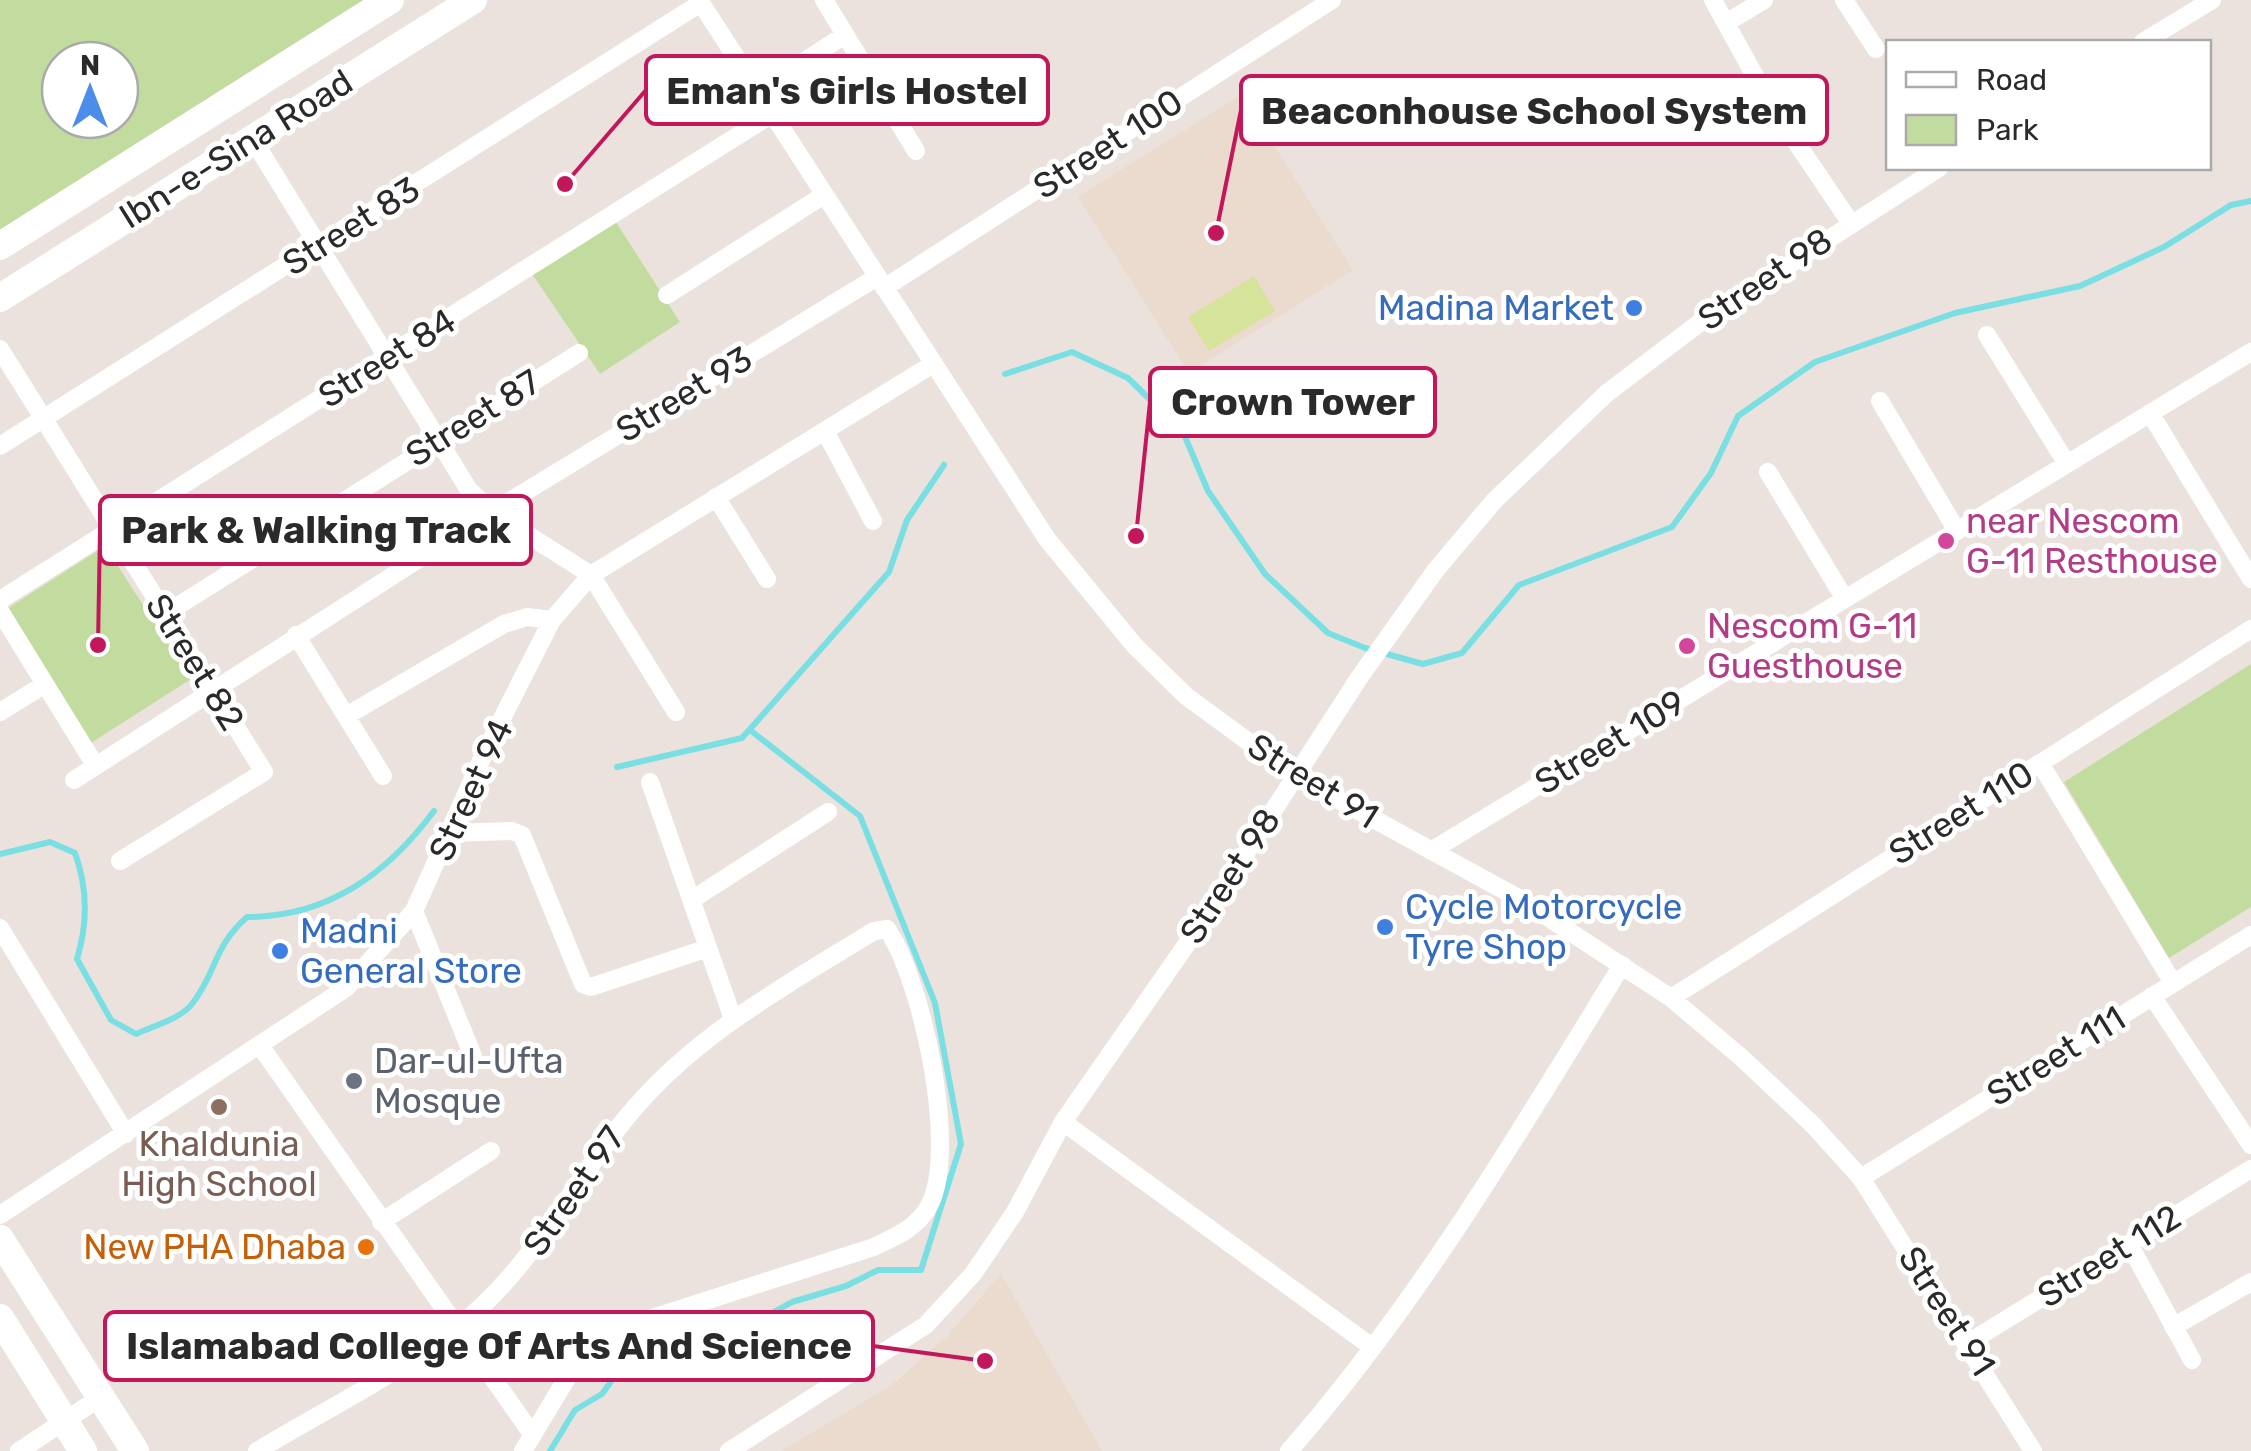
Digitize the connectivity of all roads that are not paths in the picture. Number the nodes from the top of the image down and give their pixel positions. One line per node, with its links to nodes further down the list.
1 (390, 0): 21 (main road, Ibn-e-Sina Road)
2 (473, 0): 16 (main road, Ibn-e-Sina Road)
3 (824, 0): 11 (street)
4 (1332, 0): 23 (street, Street 100)
5 (1713, 0): 10 (street)
6 (1764, 0): 10 (street)
7 (1844, 0): 13 (street)
8 (2212, 0): 12 (street)
9 (700, 1): 14 (street, Street 91); 22 (street, Street 83)
10 (1726, 24): 20 (street)
11 (845, 35): 14 (street); 17 (street)
12 (2146, 40)
13 (1876, 49)
14 (758, 91): 15 (street, Street 91)
15 (772, 114): 19 (street, Street 91); 30 (street, Street 84)
16 (252, 138): 22 (street); 25 (main road, Ibn-e-Sina Road)
17 (916, 151)
18 (1936, 170): 20 (street, Street 98)
19 (824, 195): 23 (street, Street 91); 24 (street)
20 (1850, 222): 63 (street, Street 98)
21 (0, 246)
22 (318, 247): 30 (street); 34 (street, Street 83)
23 (880, 283): 31 (street, Street 91); 41 (street, Street 93)
24 (668, 294)
25 (0, 298)
26 (1987, 335): 38 (street)
27 (0, 349): 34 (street, Street 82)
28 (2251, 352): 33 (street, Street 109)
29 (579, 353): 36 (street, Street 87)
30 (386, 360): 36 (street); 43 (street, Street 84)
31 (933, 364): 35 (street, Street 94); 63 (street, Street 91)
32 (1880, 401): 44 (street)
33 (2150, 413): 38 (street, Street 109); 47 (street)
34 (44, 419): 37 (street, Street 83); 43 (street, Street 82)
35 (824, 430): 40 (street, Street 94); 42 (street)
36 (437, 439): 41 (street); 51 (street, Street 87)
37 (0, 446)
38 (2067, 464): 44 (street, Street 109)
39 (1768, 472): 48 (street)
40 (716, 497): 45 (street, Street 94); 46 (street)
41 (492, 512): 45 (street); 54 (street, Street 93)
42 (873, 521)
43 (113, 530): 49 (street, Street 84); 51 (street, Street 82)
44 (1957, 531): 48 (street, Street 109)
45 (591, 575): 52 (street, Street 94); 58 (street)
46 (767, 579)
47 (2251, 579)
48 (1845, 599): 68 (street, Street 109)
49 (0, 600)
50 (0, 611): 55 (street)
51 (165, 614): 56 (street, Street 82)
52 (552, 620): 59 (street); 67 (street, Street 94)
53 (2251, 628): 60 (street, Street 110)
54 (296, 635): 56 (street, Street 93); 59 (street)
55 (45, 684): 57 (street); 61 (street)
56 (212, 689): 61 (street, Street 93); 69 (street, Street 82)
57 (0, 712)
58 (676, 712)
59 (346, 716): 62 (street)
60 (2040, 763): 76 (street); 78 (street, Street 110)
61 (95, 766): 64 (street, Street 93)
62 (383, 776)
63 (1295, 776): 68 (street, Street 91); 82 (street, Street 98)
64 (74, 780)
65 (650, 782): 70 (street)
66 (828, 812): 70 (street)
67 (450, 833): 71 (street, Street 94); 74 (street)
68 (1431, 851): 75 (street, Street 91)
69 (120, 861)
70 (693, 898): 74 (street)
71 (414, 911): 80 (street, Street 94); 81 (street)
72 (0, 928): 83 (street)
73 (2251, 934): 76 (street, Street 111)
74 (708, 948): 79 (street)
75 (1622, 966): 78 (street, Street 91); 97 (street)
76 (2173, 983): 77 (street, Street 111)
77 (2152, 996): 84 (street); 87 (street, Street 111)
78 (1671, 998): 87 (street, Street 91)
79 (733, 1019): 94 (street, Street 97); 101 (street, Street 97)
80 (261, 1048): 83 (street, Street 94); 89 (street)
81 (472, 1056)
82 (1063, 1122): 97 (street); 106 (street, Street 98)
83 (126, 1134): 88 (street, Street 94)
84 (2251, 1145)
85 (491, 1151): 89 (street)
86 (2251, 1169): 91 (street, Street 112)
87 (1861, 1178): 96 (street, Street 91)
88 (0, 1215)
89 (381, 1222): 94 (street)
90 (0, 1239): 99 (main road)
91 (2129, 1244): 93 (street); 96 (street, Street 112)
92 (2251, 1282): 93 (street)
93 (2173, 1327): 98 (street)
94 (457, 1328): 101 (street); 105 (street, Street 97)
95 (3, 1331): 100 (main road)
96 (1968, 1343): 108 (street, Street 91)
97 (1372, 1347): 107 (street)
98 (2192, 1360)
99 (101, 1398): 100 (street); 104 (main road)
100 (65, 1422): 102 (street); 103 (main road)
101 (527, 1442)
102 (19, 1451)
103 (83, 1451)
104 (135, 1451)
105 (258, 1451)
106 (730, 1451)
107 (1289, 1451)
108 (2033, 1451)

